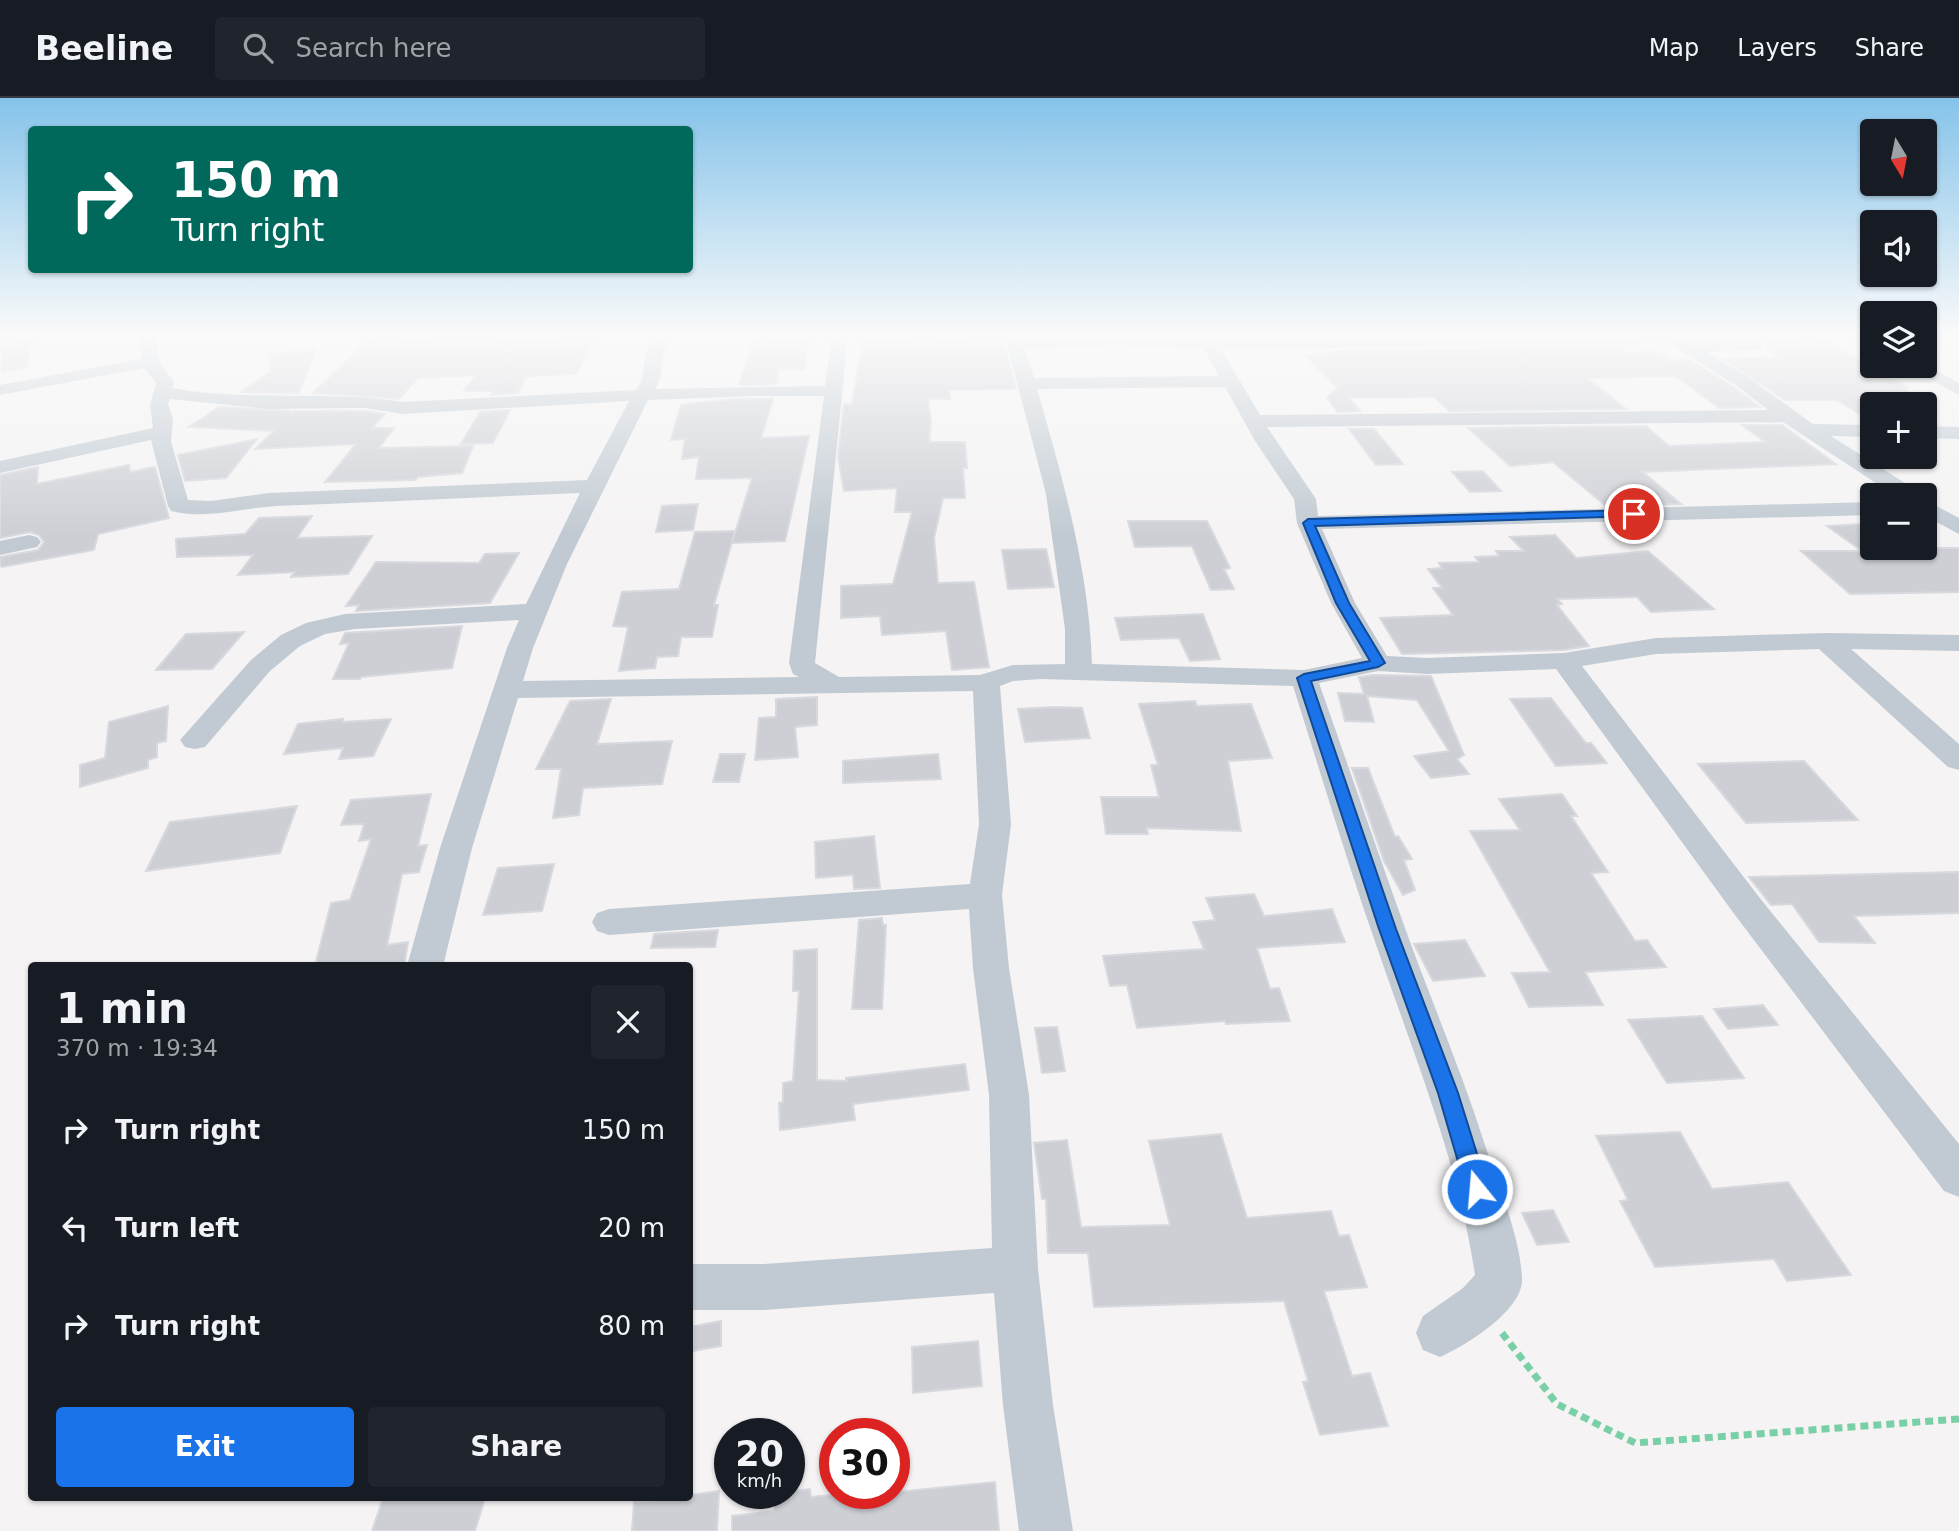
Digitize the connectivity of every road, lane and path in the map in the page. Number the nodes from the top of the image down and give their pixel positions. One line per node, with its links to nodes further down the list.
1 (159, 403): 13 (street)
2 (371, 403): 3 (street)
3 (498, 403)
4 (639, 403): 18 (street)
5 (831, 403): 32 (street)
6 (1032, 403): 30 (street)
7 (1244, 403): 10 (street)
8 (1769, 403): 9 (street)
9 (1787, 416): 10 (street); 11 (street)
10 (1254, 421): 21 (street)
11 (1812, 430): 12 (street); 17 (street)
12 (1860, 431)
13 (160, 432): 16 (street); 18 (street)
14 (1937, 432): 15 (street)
15 (1959, 433)
16 (0, 467)
17 (1890, 483)
18 (595, 486): 25 (street)
19 (1860, 508): 21 (street)
20 (1937, 514): 22 (street)
21 (1308, 523): 29 (street)
22 (1959, 527)
23 (29, 542): 24 (street)
24 (0, 548)
25 (535, 610): 34 (street); 35 (street)
26 (1826, 641): 27 (street); 28 (street); 36 (street)
27 (1959, 643)
28 (1564, 661): 29 (street); 40 (street)
29 (1378, 663): 31 (street)
30 (1079, 670): 31 (street); 33 (street)
31 (1304, 678): 43 (street)
32 (830, 683): 33 (street); 34 (street)
33 (986, 683): 37 (street)
34 (508, 690): 39 (street)
35 (195, 740)
36 (1959, 760)
37 (985, 895): 38 (street); 41 (street)
38 (609, 922)
39 (426, 962)
40 (1959, 1177)
41 (1015, 1269): 42 (street); 46 (street)
42 (693, 1287)
43 (1480, 1305): 44 (street); 45 (path)
44 (1440, 1334)
45 (1959, 1419)
46 (1046, 1531)

